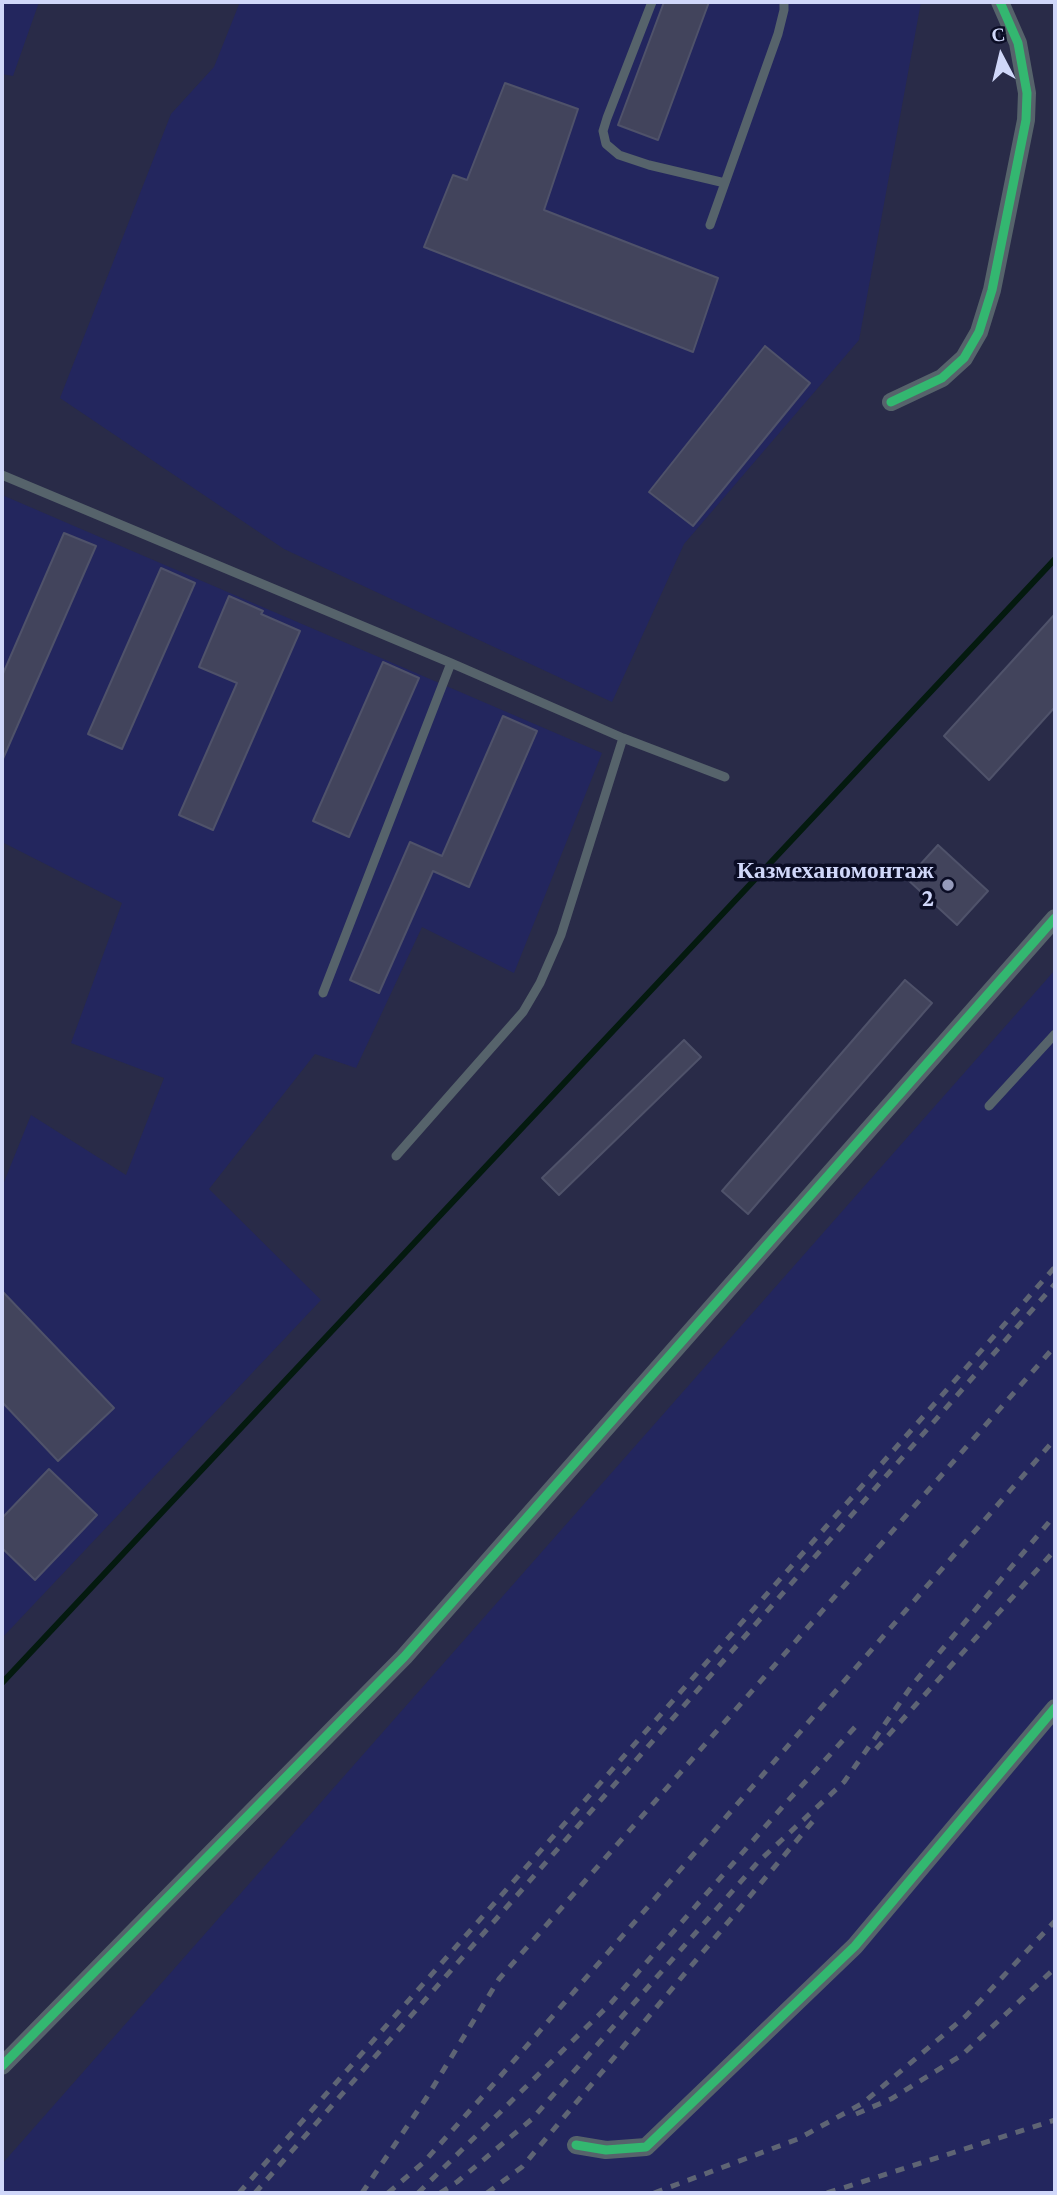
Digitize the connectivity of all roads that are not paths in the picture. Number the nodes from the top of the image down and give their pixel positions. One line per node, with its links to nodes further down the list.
1 (652, 2): 4 (lane)
2 (784, 2): 4 (lane)
3 (1000, 2): 6 (street)
4 (724, 183): 5 (lane)
5 (710, 225)
6 (891, 402)
7 (2, 475): 8 (lane)
8 (451, 663): 9 (lane); 12 (lane)
9 (623, 738): 10 (lane); 15 (lane)
10 (725, 777)
11 (1055, 918): 17 (street)
12 (323, 993)
13 (1055, 1034): 14 (lane)
14 (989, 1106)
15 (396, 1156)
16 (1055, 1707): 18 (street)
17 (2, 2066)
18 (576, 2145)

